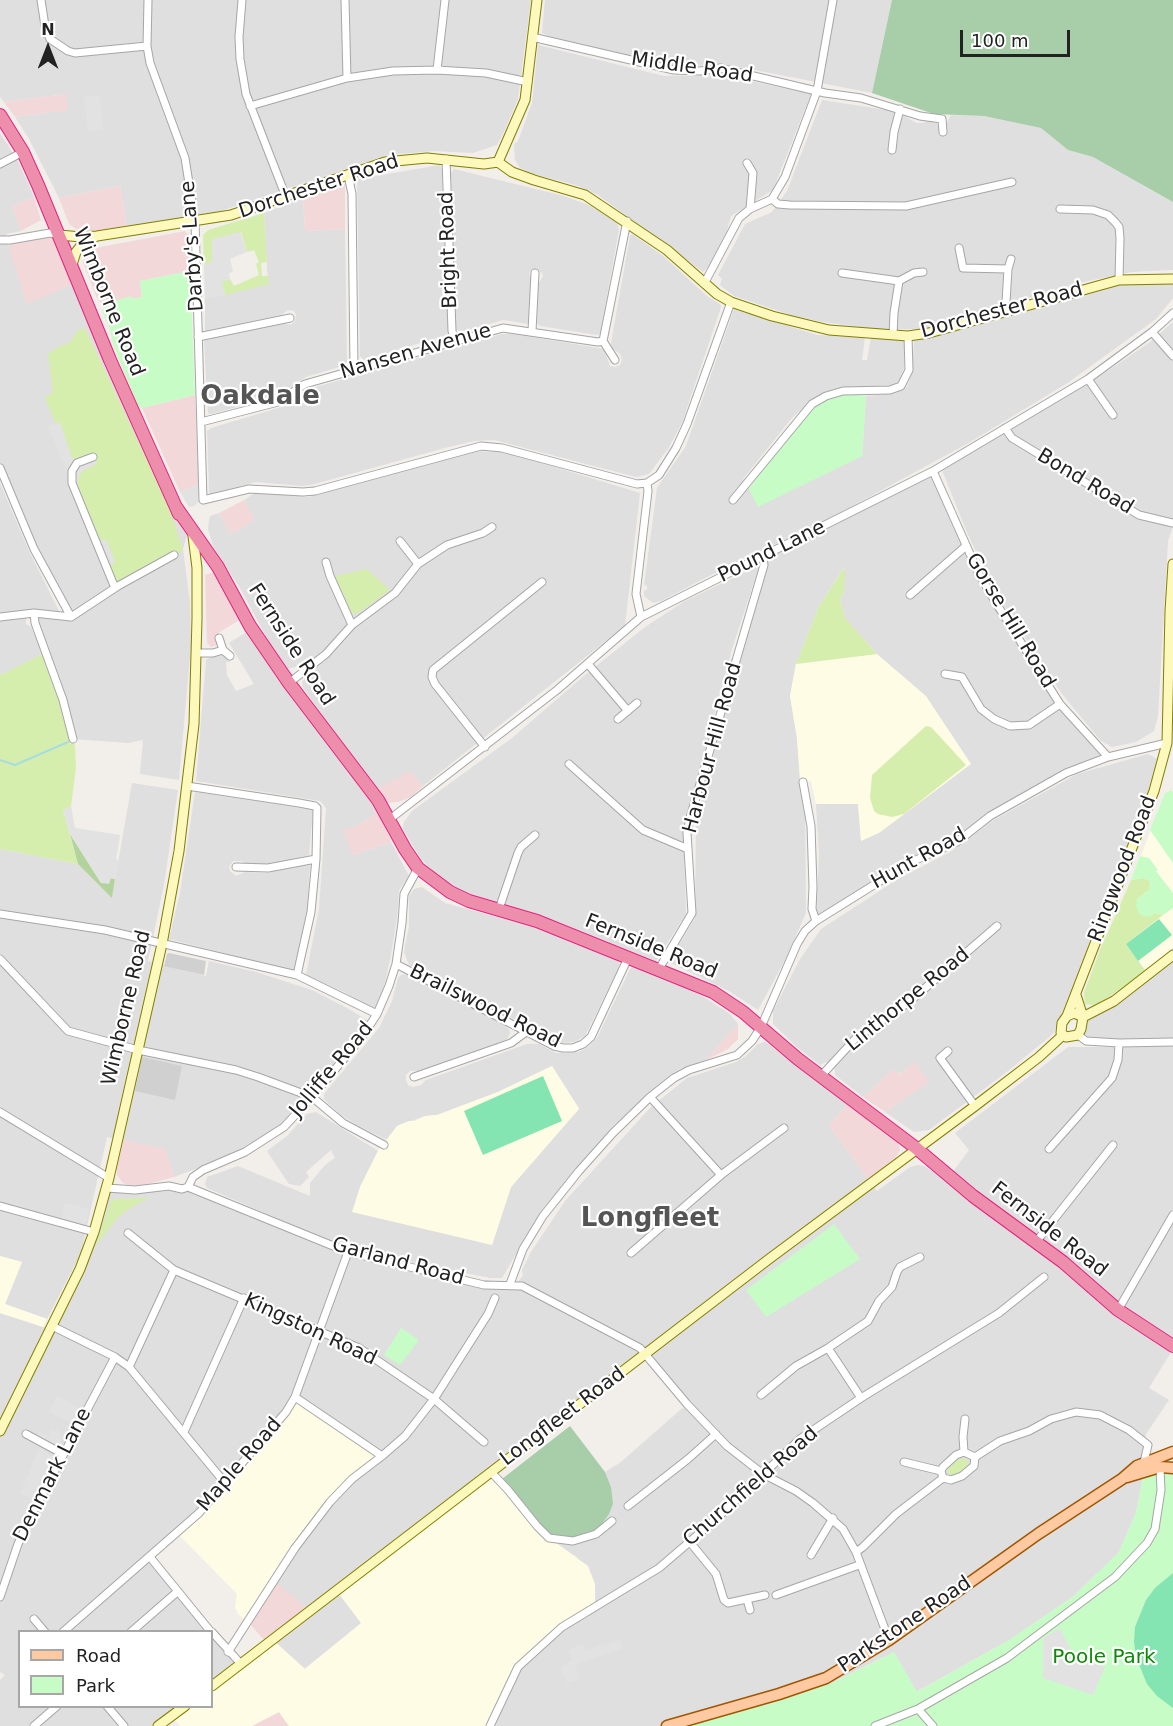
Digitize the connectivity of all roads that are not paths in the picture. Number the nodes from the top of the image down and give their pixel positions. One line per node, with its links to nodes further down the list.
1 (40, 0): 9 (street)
2 (148, 0): 9 (street, Darby's Lane)
3 (242, 0): 14 (street)
4 (345, 0): 11 (street)
5 (446, 0): 10 (street)
6 (537, 0): 8 (main road)
7 (833, 0): 13 (street)
8 (532, 37): 12 (main road); 13 (street, Middle Road)
9 (147, 46): 32 (street, Darby's Lane)
10 (436, 70): 11 (street); 12 (street)
11 (347, 78): 14 (street)
12 (528, 82): 21 (main road)
13 (817, 91): 15 (street, Middle Road); 27 (street)
14 (250, 106): 26 (street)
15 (900, 109): 17 (street, Middle Road); 18 (street)
16 (0, 115): 19 (highway, Wimborne Road)
17 (943, 132)
18 (892, 150)
19 (23, 152): 23 (street); 34 (highway, Wimborne Road)
20 (446, 159): 21 (main road, Dorchester Road); 24 (main road, Dorchester Road); 57 (street, Bright Road)
21 (498, 162): 33 (main road, Dorchester Road)
22 (747, 163): 29 (street)
23 (0, 164)
24 (348, 175): 26 (main road, Dorchester Road); 61 (street)
25 (1012, 182): 27 (street)
26 (286, 197): 32 (main road, Dorchester Road)
27 (772, 199): 29 (street)
28 (1077, 200): 31 (street)
29 (750, 209): 47 (street)
30 (1060, 209): 31 (street)
31 (1077, 209): 45 (street)
32 (195, 221): 35 (main road, Dorchester Road); 56 (street, Darby's Lane)
33 (627, 221): 47 (main road, Dorchester Road); 58 (street)
34 (60, 235): 35 (main road, Dorchester Road); 36 (street); 39 (highway, Wimborne Road)
35 (98, 236): 39 (main road)
36 (0, 240)
37 (959, 248): 40 (street)
38 (1011, 258): 40 (street)
39 (72, 265): 73 (highway, Wimborne Road)
40 (1008, 269): 49 (street)
41 (923, 272): 46 (street)
42 (535, 273): 52 (street)
43 (842, 273): 46 (street)
44 (1173, 279): 45 (main road, Dorchester Road)
45 (1119, 280): 49 (main road, Dorchester Road)
46 (899, 281): 54 (street)
47 (704, 284): 48 (main road, Dorchester Road)
48 (731, 302): 54 (main road, Dorchester Road); 69 (street)
49 (1008, 311): 55 (main road, Dorchester Road)
50 (1173, 313): 53 (street, Pound Lane)
51 (290, 318): 56 (street)
52 (532, 331): 57 (street, Nansen Avenue); 58 (street, Nansen Avenue)
53 (1152, 332): 59 (street); 62 (street, Pound Lane)
54 (893, 335): 55 (main road, Dorchester Road)
55 (908, 336): 70 (street)
56 (198, 337): 64 (street, Darby's Lane)
57 (454, 341): 61 (street, Nansen Avenue)
58 (603, 341): 60 (street)
59 (1173, 356)
60 (615, 360)
61 (354, 369): 64 (street, Nansen Avenue)
62 (1088, 379): 63 (street); 65 (street, Pound Lane)
63 (1113, 415)
64 (201, 422): 69 (street, Darby's Lane)
65 (1005, 428): 68 (street, Pound Lane); 71 (street, Bond Road)
66 (93, 457): 82 (street)
67 (0, 468): 86 (street)
68 (933, 471): 75 (street, Gorse Hill Road); 77 (street, Pound Lane)
69 (647, 483): 87 (street)
70 (733, 500)
71 (1173, 523)
72 (492, 527): 79 (street)
73 (193, 537): 91 (main road, Wimborne Road); 95 (highway, Fernside Road)
74 (400, 541): 79 (street)
75 (966, 546): 83 (street); 97 (street, Gorse Hill Road)
76 (174, 555): 82 (street)
77 (763, 558): 87 (street, Pound Lane); 109 (street, Harbour Hill Road)
78 (326, 561): 88 (street)
79 (418, 564): 88 (street)
80 (1173, 564): 101 (main road, Ringwood Road)
81 (542, 582): 102 (street)
82 (115, 588): 86 (street)
83 (910, 595)
84 (34, 613): 85 (street); 86 (street); 100 (street)
85 (0, 617)
86 (71, 617)
87 (641, 617): 93 (street, Pound Lane)
88 (352, 625): 95 (street)
89 (219, 638): 90 (street)
90 (223, 650): 91 (street); 92 (street)
91 (197, 653): 106 (main road, Wimborne Road)
92 (230, 656)
93 (588, 664): 98 (street); 102 (street, Pound Lane)
94 (945, 674): 97 (street)
95 (289, 683): 107 (highway, Fernside Road)
96 (637, 703): 98 (street)
97 (1060, 704): 103 (street, Gorse Hill Road)
98 (628, 711): 99 (street)
99 (618, 719)
100 (73, 740)
101 (1167, 743): 103 (street, Hunt Road); 124 (main road, Ringwood Road)
102 (485, 747): 107 (street, Pound Lane)
103 (1108, 757): 115 (street, Hunt Road)
104 (569, 764): 109 (street)
105 (803, 782): 115 (street)
106 (187, 786): 110 (street); 117 (main road, Wimborne Road)
107 (390, 819): 112 (highway, Fernside Road)
108 (535, 835): 113 (street)
109 (688, 849): 122 (street, Harbour Hill Road)
110 (316, 859): 111 (street); 123 (street)
111 (236, 867)
112 (418, 868): 113 (highway, Fernside Road); 121 (street, Jolliffe Road)
113 (499, 909): 119 (highway, Fernside Road)
114 (0, 914): 117 (street)
115 (816, 921): 128 (street, Hunt Road)
116 (997, 926): 136 (street, Linthorpe Road)
117 (162, 944): 123 (street); 134 (main road, Wimborne Road)
118 (1173, 956): 127 (main road)
119 (628, 958): 122 (highway, Fernside Road); 129 (street, Brailswood Road)
120 (0, 959): 134 (street)
121 (396, 964): 125 (street, Jolliffe Road); 129 (street, Brailswood Road)
122 (658, 969): 128 (highway, Fernside Road)
123 (297, 975): 125 (street)
124 (1076, 992): 126 (main road, Ringwood Road); 127 (main road)
125 (377, 1014): 139 (street, Jolliffe Road)
126 (1067, 1016): 127 (main road); 130 (main road)
127 (1083, 1017): 131 (main road)
128 (761, 1027): 136 (highway, Fernside Road); 138 (street, Hunt Road)
129 (526, 1032): 137 (street)
130 (1063, 1035): 131 (main road); 140 (main road)
131 (1078, 1035): 133 (street)
132 (1173, 1042): 133 (street)
133 (1119, 1043): 146 (street)
134 (138, 1050): 139 (street); 148 (main road, Wimborne Road)
135 (948, 1051): 140 (street)
136 (821, 1076): 145 (highway, Fernside Road)
137 (414, 1077)
138 (650, 1097): 147 (street); 160 (street, Hunt Road)
139 (312, 1098): 143 (street); 149 (street, Jolliffe Road)
140 (975, 1106): 145 (main road)
141 (0, 1112): 148 (street)
142 (784, 1128): 147 (street)
143 (384, 1145)
144 (1113, 1145): 154 (street)
145 (916, 1148): 154 (highway, Fernside Road); 170 (main road, Longfleet Road)
146 (1049, 1149)
147 (721, 1175): 156 (street)
148 (108, 1183): 149 (street, Garland Road); 152 (main road, Wimborne Road)
149 (188, 1187): 155 (street, Garland Road)
150 (0, 1206): 152 (street)
151 (1173, 1215): 165 (street)
152 (94, 1232): 166 (main road, Wimborne Road)
153 (128, 1233): 158 (street, Kingston Road)
154 (1036, 1242): 165 (highway, Fernside Road)
155 (348, 1252): 160 (street, Garland Road); 167 (street, Maple Road)
156 (631, 1253)
157 (920, 1257): 161 (street)
158 (174, 1270): 163 (street, Kingston Road); 172 (street)
159 (1044, 1277): 175 (street, Churchfield Road)
160 (510, 1284): 170 (street, Garland Road)
161 (892, 1287): 162 (street); 169 (street)
162 (902, 1290)
163 (244, 1298): 167 (street, Kingston Road); 179 (street)
164 (495, 1298): 176 (street)
165 (1118, 1310): 168 (highway, Fernside Road)
166 (52, 1326): 171 (street); 178 (main road, Wimborne Road)
167 (319, 1330): 174 (street, Maple Road); 176 (street, Kingston Road)
168 (1173, 1346)
169 (828, 1348): 173 (street); 175 (street)
170 (646, 1354): 181 (street, Garland Road); 192 (main road, Longfleet Road)
171 (115, 1357): 172 (street); 185 (street, Denmark Lane)
172 (129, 1367): 179 (street)
173 (761, 1395)
174 (295, 1397): 186 (street); 196 (street, Maple Road)
175 (861, 1398): 193 (street, Churchfield Road)
176 (434, 1399): 182 (street, Kingston Road); 186 (street)
177 (965, 1419): 183 (street)
178 (0, 1431)
179 (184, 1432): 196 (street)
180 (26, 1434): 185 (street)
181 (716, 1434): 193 (street, Garland Road); 197 (street)
182 (483, 1442)
183 (964, 1452): 187 (street); 194 (street)
184 (1173, 1452): 189 (main road, Parkstone Road)
185 (63, 1454): 208 (street, Denmark Lane)
186 (382, 1456): 218 (street)
187 (975, 1456): 189 (street); 194 (street)
188 (904, 1462): 194 (street)
189 (1144, 1462): 195 (main road, Parkstone Road)
190 (1160, 1467): 191 (main road, Parkstone Road); 195 (main road, Parkstone Road); 224 (street)
191 (1173, 1468)
192 (490, 1472): 199 (street); 219 (main road, Longfleet Road)
193 (763, 1473): 198 (street, Garland Road); 200 (street, Churchfield Road)
194 (942, 1474): 201 (street)
195 (1122, 1479): 217 (main road, Parkstone Road)
196 (225, 1483): 203 (street, Maple Road)
197 (628, 1506)
198 (833, 1518): 201 (street, Garland Road); 202 (street)
199 (612, 1521)
200 (689, 1541): 209 (street); 228 (street, Churchfield Road)
201 (855, 1552): 204 (street, Garland Road)
202 (811, 1555)
203 (150, 1557): 205 (street); 213 (street, Maple Road)
204 (859, 1565): 207 (street); 217 (street, Garland Road)
205 (177, 1592): 214 (street); 215 (street)
206 (765, 1594): 209 (street)
207 (776, 1595)
208 (0, 1597)
209 (747, 1599): 210 (street)
210 (750, 1610)
211 (34, 1618): 212 (street)
212 (43, 1630)
213 (65, 1630)
214 (133, 1630)
215 (209, 1630)
216 (213, 1634): 218 (street)
217 (888, 1640): 229 (main road, Parkstone Road)
218 (228, 1652): 219 (street)
219 (241, 1664): 220 (main road, Longfleet Road)
220 (213, 1685)
221 (56, 1708): 225 (street)
222 (108, 1708): 226 (street)
223 (184, 1708): 227 (main road)
224 (918, 1709): 230 (street); 231 (street)
225 (34, 1726)
226 (124, 1726)
227 (158, 1726)
228 (490, 1726)
229 (667, 1726)
230 (875, 1726)
231 (933, 1726)

